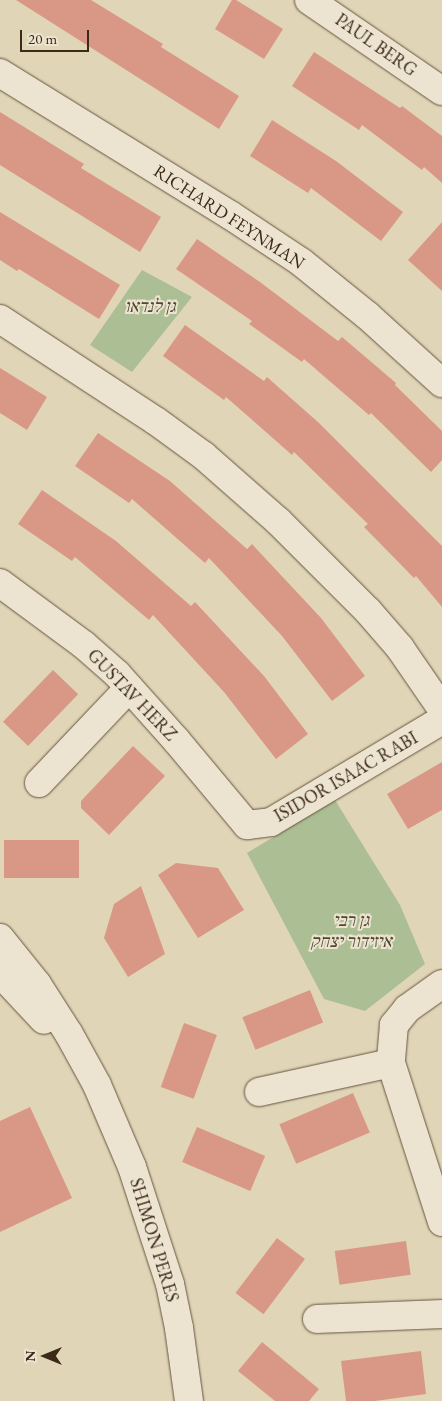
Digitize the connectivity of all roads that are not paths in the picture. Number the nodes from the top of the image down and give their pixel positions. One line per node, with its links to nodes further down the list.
1 (310, 0): 3 (street, PAUL BERG)
2 (0, 73): 5 (street, RICHARD FEYNMAN)
3 (442, 91)
4 (0, 319): 8 (street)
5 (442, 383)
6 (2, 589): 7 (street, GUSTAV HERZ)
7 (129, 688): 10 (street); 11 (street, GUSTAV HERZ)
8 (442, 708)
9 (442, 720): 11 (street, ISIDOR ISAAC RABI)
10 (39, 783)
11 (247, 825)
12 (0, 938): 16 (street, SHIMON PERES)
13 (0, 973): 16 (street, SHIMON PERES)
14 (442, 984): 15 (street)
15 (391, 1063): 17 (street); 18 (street)
16 (97, 1085): 21 (street, SHIMON PERES)
17 (258, 1092)
18 (442, 1222)
19 (442, 1314): 20 (street)
20 (317, 1320)
21 (189, 1401)

